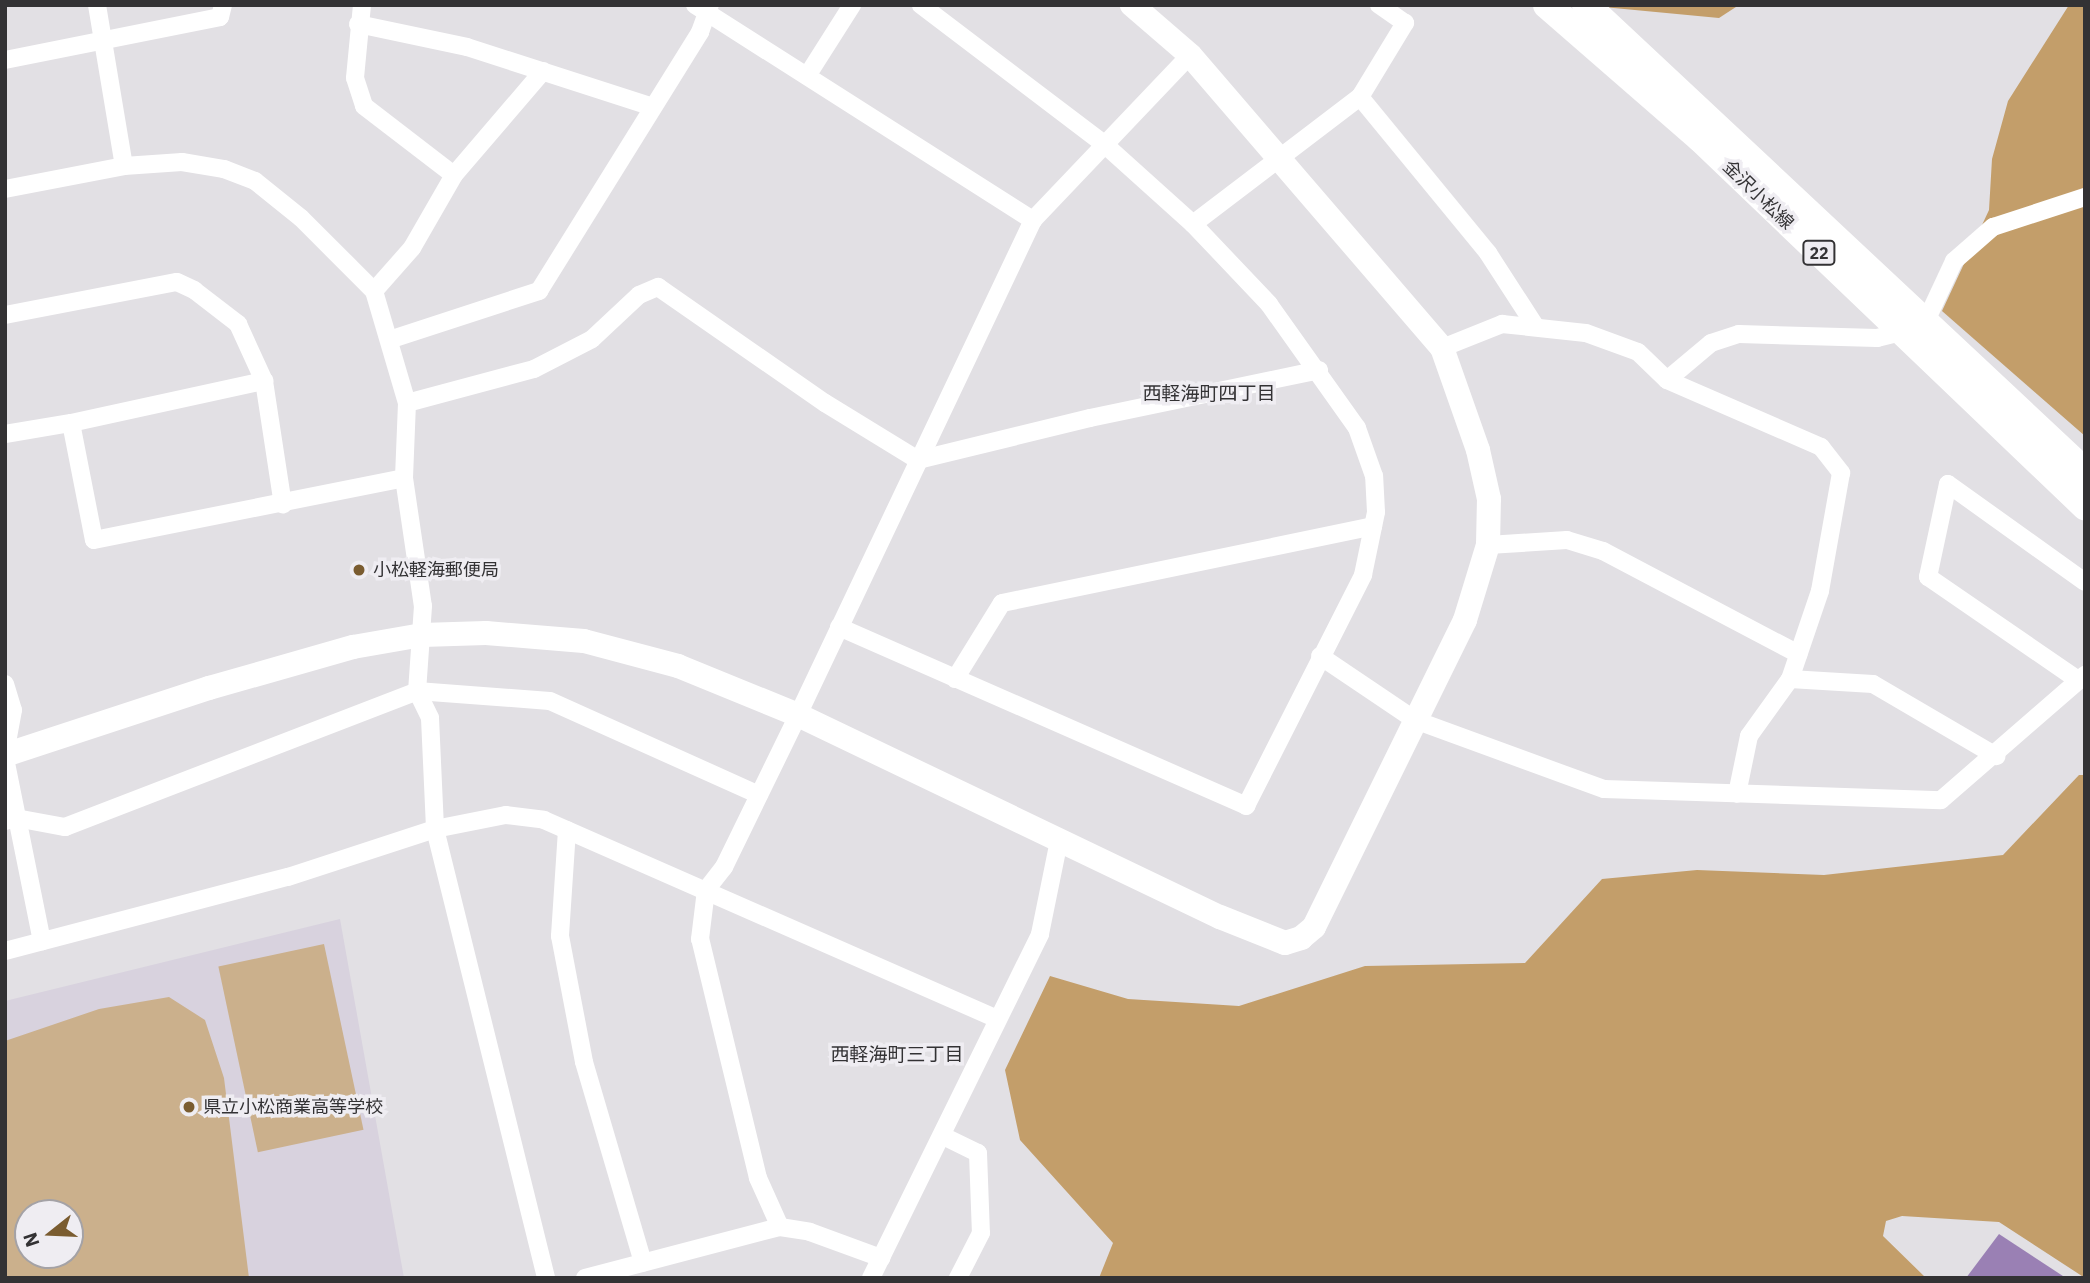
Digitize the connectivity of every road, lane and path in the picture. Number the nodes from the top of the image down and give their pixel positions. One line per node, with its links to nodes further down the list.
1 (97, 5): 12 (street)
2 (223, 5): 12 (street)
3 (362, 5): 11 (street)
4 (852, 5): 16 (street)
5 (921, 5): 19 (street)
6 (1132, 5): 13 (street)
7 (1380, 5): 17 (street)
8 (1547, 5): 30 (main road, 金沢小松線 / 22)
9 (1586, 5): 30 (main road, 金沢小松線 / 22)
10 (704, 7): 16 (street); 18 (street)
11 (358, 24): 15 (street); 22 (street)
12 (103, 43): 14 (street); 21 (street)
13 (1190, 55): 19 (street); 20 (street)
14 (5, 61)
15 (543, 71): 18 (street); 22 (street)
16 (807, 76): 25 (street)
17 (1360, 97): 20 (street); 29 (street)
18 (653, 107): 31 (street)
19 (1104, 144): 25 (street); 26 (street)
20 (1280, 155): 26 (street); 32 (street)
21 (124, 166): 23 (street); 27 (street)
22 (454, 175): 27 (street)
23 (5, 189)
24 (2085, 197): 30 (street)
25 (1033, 220): 39 (street)
26 (1193, 224): 33 (street)
27 (374, 291): 31 (street)
28 (5, 315): 35 (street)
29 (1534, 324): 32 (street); 34 (street)
30 (1913, 326): 34 (street); 40 (main road, 金沢小松線 / 22); 43 (main road, 金沢小松線 / 22)
31 (392, 339): 36 (street)
32 (1442, 348): 45 (street)
33 (1319, 370): 39 (street); 44 (street)
34 (1667, 380): 49 (street)
35 (264, 381): 37 (street); 42 (street)
36 (407, 403): 39 (street); 41 (street)
37 (71, 423): 38 (street); 42 (street)
38 (5, 434)
39 (918, 460): 47 (street)
40 (2085, 472)
41 (404, 478): 42 (street); 48 (street)
42 (283, 505)
43 (2085, 506)
44 (1373, 526): 50 (street); 52 (street)
45 (1488, 545): 49 (street); 57 (street)
46 (2085, 582): 51 (street)
47 (839, 627): 52 (street); 56 (street)
48 (422, 635): 55 (street); 56 (street); 58 (street)
49 (1798, 653): 53 (street)
50 (1320, 656): 52 (street); 57 (street)
51 (2081, 677): 59 (street)
52 (955, 679)
53 (1790, 679): 59 (street); 60 (street)
54 (5, 684): 58 (street)
55 (417, 691): 61 (street); 62 (street); 63 (street)
56 (798, 715): 61 (street); 65 (street)
57 (1415, 720): 60 (street); 65 (street)
58 (5, 756): 62 (street)
59 (1996, 756): 60 (street)
60 (1737, 794)
61 (759, 795): 66 (street)
62 (11, 819): 67 (street)
63 (435, 829): 64 (street); 67 (street); 74 (street)
64 (567, 830): 66 (street); 73 (street)
65 (1059, 841): 69 (street)
66 (706, 890): 69 (street); 71 (street)
67 (42, 942): 68 (street)
68 (5, 951)
69 (997, 1019): 70 (street)
70 (943, 1136): 72 (street); 77 (street)
71 (780, 1227): 72 (street); 73 (street)
72 (881, 1258): 76 (street)
73 (643, 1262): 75 (street)
74 (546, 1278)
75 (585, 1278)
76 (871, 1278)
77 (958, 1278)

